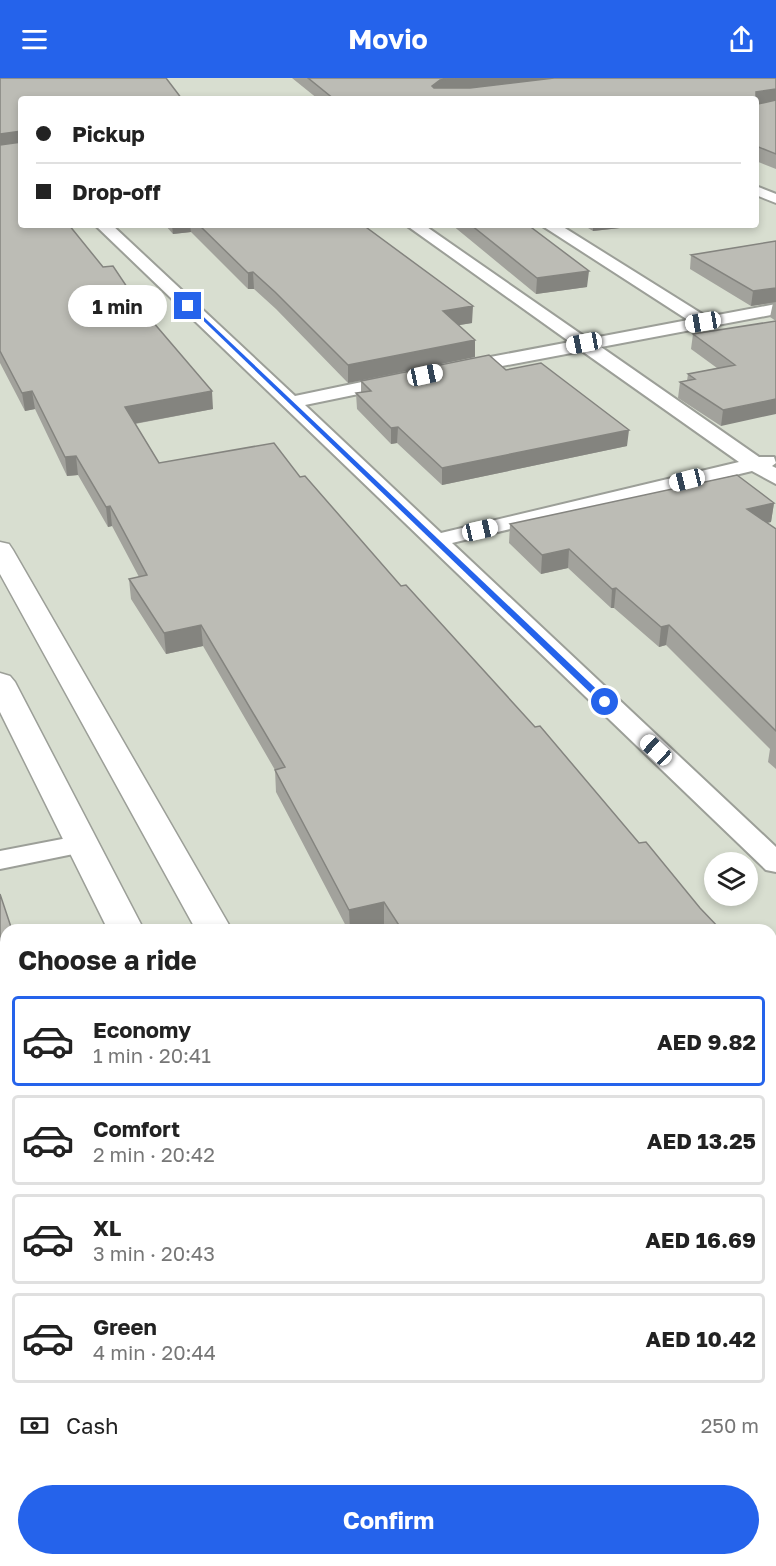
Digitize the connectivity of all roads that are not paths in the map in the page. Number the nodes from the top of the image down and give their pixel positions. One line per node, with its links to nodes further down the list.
1 (759, 191): 2 (street)
2 (776, 199)
3 (106, 228): 11 (street)
4 (418, 228): 8 (street)
5 (554, 228): 7 (street)
6 (776, 309): 7 (street)
7 (703, 322): 8 (street)
8 (584, 343): 9 (street); 12 (street)
9 (436, 373)
10 (414, 378): 11 (street)
11 (289, 403): 14 (street)
12 (766, 461): 13 (street); 14 (street)
13 (776, 477)
14 (434, 541): 19 (street)
15 (0, 550): 21 (street)
16 (0, 682): 17 (street)
17 (83, 844): 18 (street); 20 (street)
18 (0, 860)
19 (776, 863)
20 (123, 924)
21 (211, 924)

